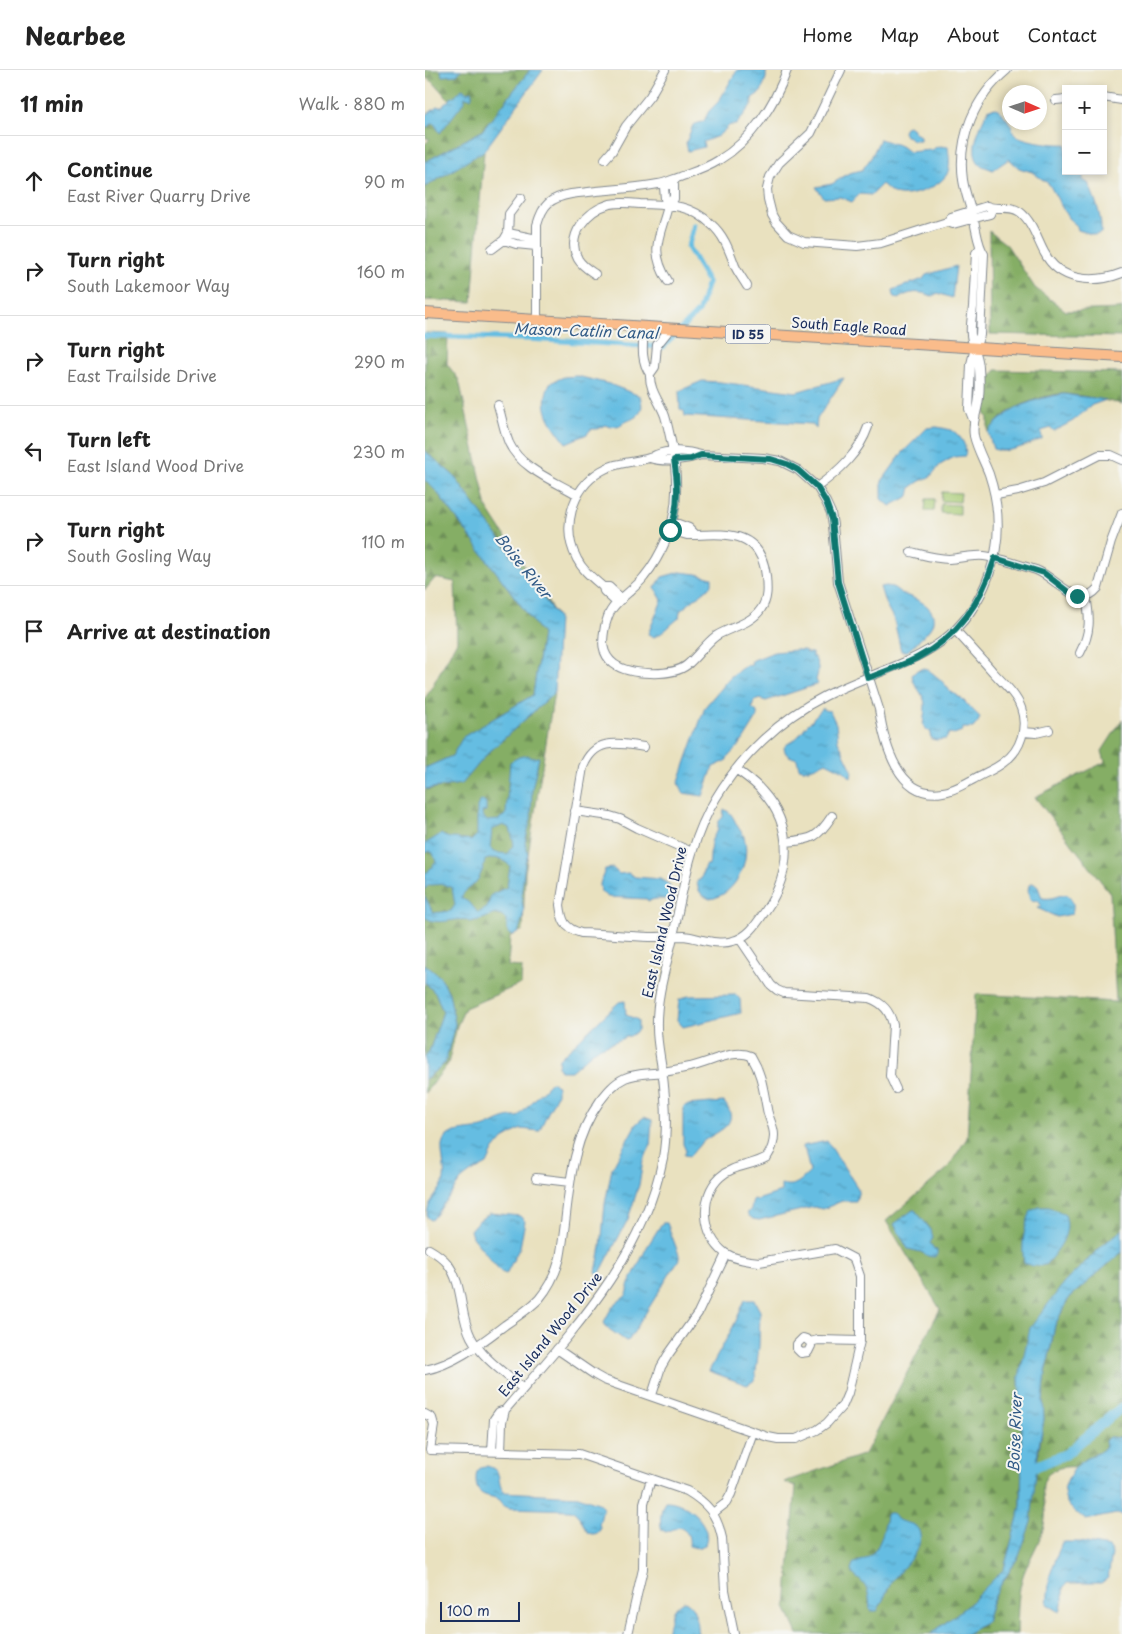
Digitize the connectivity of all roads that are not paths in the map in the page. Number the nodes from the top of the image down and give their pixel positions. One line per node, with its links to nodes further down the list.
1 (665, 70): 9 (street)
2 (787, 70): 10 (street)
3 (841, 70): 13 (street)
4 (1003, 71): 13 (street)
5 (1107, 98): 8 (street)
6 (1062, 99): 7 (street)
7 (1056, 100)
8 (1122, 100)
9 (605, 159)
10 (668, 183): 12 (street); 15 (street)
11 (521, 198): 14 (street)
12 (669, 203): 18 (street); 19 (street); 20 (street)
13 (973, 215): 17 (street); 25 (street)
14 (506, 236): 15 (street); 16 (street)
15 (536, 243): 22 (street)
16 (492, 248)
17 (1122, 273)
18 (595, 274)
19 (668, 281)
20 (747, 286)
21 (425, 313): 22 (highway, South Eagle Road / ID 55)
22 (537, 320): 23 (highway, South Eagle Road / ID 55)
23 (644, 327): 24 (highway, South Eagle Road / ID 55); 27 (street)
24 (670, 329): 25 (highway, South Eagle Road / ID 55); 27 (street)
25 (975, 348): 26 (highway, South Eagle Road / ID 55); 34 (street, East Island Wood Drive)
26 (1122, 357)
27 (650, 374): 30 (street)
28 (498, 405): 33 (street)
29 (868, 427): 32 (street)
30 (674, 456): 32 (street); 33 (street); 36 (street)
31 (1122, 460): 34 (street)
32 (817, 487): 43 (street)
33 (578, 494): 40 (street)
34 (995, 495): 38 (street, East Island Wood Drive)
35 (1122, 513): 39 (street)
36 (671, 526): 40 (street); 40 (street)
37 (911, 552): 38 (street)
38 (995, 558): 39 (street); 41 (street, East Island Wood Drive)
39 (1086, 596): 42 (street)
40 (619, 601)
41 (955, 630): 43 (street, East Island Wood Drive); 45 (street)
42 (1080, 653)
43 (868, 678): 45 (street); 47 (street, East Island Wood Drive)
44 (1049, 730): 45 (street)
45 (1023, 732)
46 (644, 746): 48 (street)
47 (736, 769): 50 (street); 51 (street, East Island Wood Drive)
48 (575, 811): 51 (street); 52 (street)
49 (832, 816): 50 (street)
50 (786, 842): 53 (street)
51 (692, 852): 52 (street, East Island Wood Drive)
52 (673, 936): 53 (street); 54 (street, East Island Wood Drive)
53 (740, 939): 55 (street)
54 (662, 1072): 57 (street); 59 (street); 63 (street, East Island Wood Drive)
55 (896, 1089)
56 (536, 1178): 57 (street)
57 (570, 1182): 62 (street)
58 (429, 1249): 62 (street)
59 (726, 1254): 60 (street); 66 (street)
60 (860, 1341): 61 (street); 69 (street)
61 (810, 1342)
62 (477, 1346): 64 (street); 65 (street)
63 (557, 1349): 65 (street, East Island Wood Drive); 66 (street)
64 (425, 1370)
65 (523, 1389): 67 (street, East Island Wood Drive)
66 (652, 1395): 69 (street)
67 (505, 1410): 70 (street, East Island Wood Drive); 71 (street, East Island Wood Drive)
68 (425, 1414): 70 (street)
69 (753, 1432): 73 (street)
70 (492, 1452): 71 (street)
71 (501, 1452): 72 (street)
72 (651, 1479): 73 (street); 74 (street)
73 (713, 1513): 75 (street)
74 (628, 1634)
75 (734, 1634)

